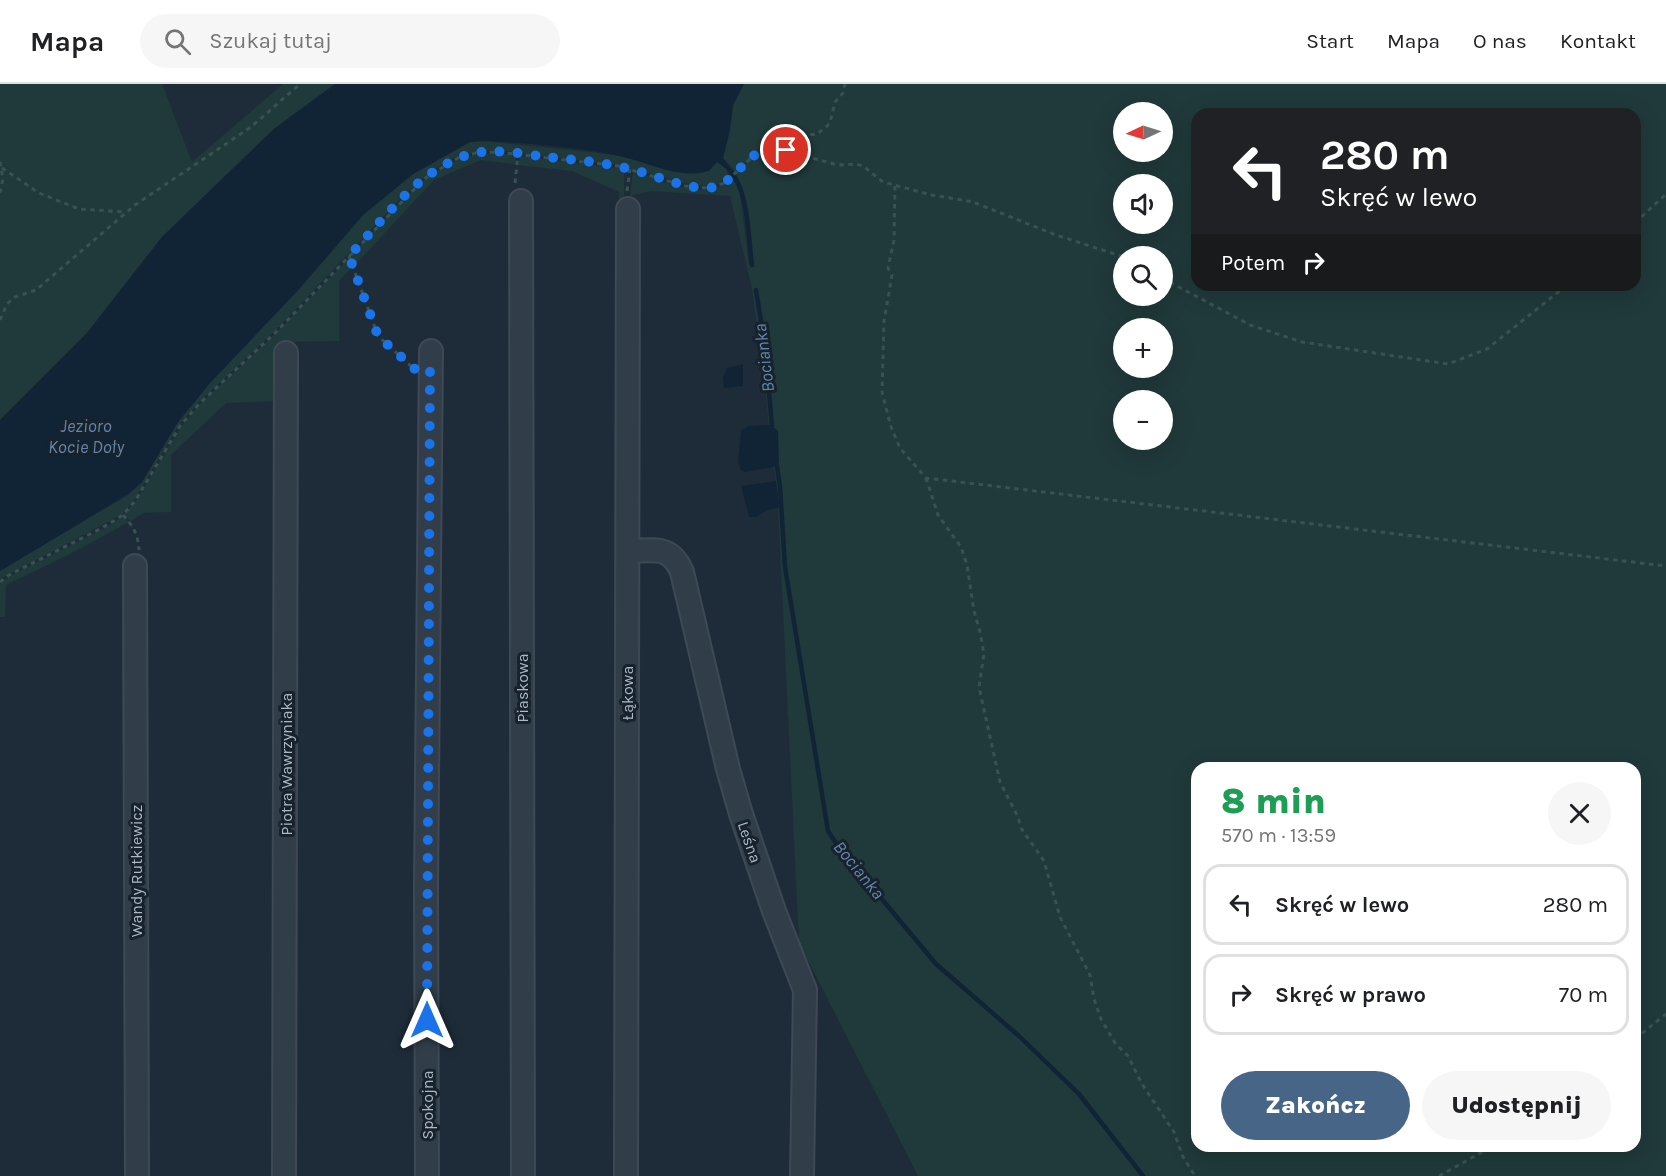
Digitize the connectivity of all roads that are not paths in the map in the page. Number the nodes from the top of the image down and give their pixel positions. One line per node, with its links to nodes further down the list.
1 (518, 192): 10 (street, Piaskowa)
2 (627, 202): 5 (street, Łąkowa)
3 (286, 353): 8 (street, Piotra Wawrzyniaka)
4 (430, 360): 9 (street, Spokojna)
5 (628, 551): 11 (street, Łąkowa); 12 (street, Leśna)
6 (137, 564): 7 (street, Wandy Rutkiewicz)
7 (138, 1176)
8 (284, 1176)
9 (427, 1176)
10 (523, 1176)
11 (626, 1176)
12 (802, 1176)

